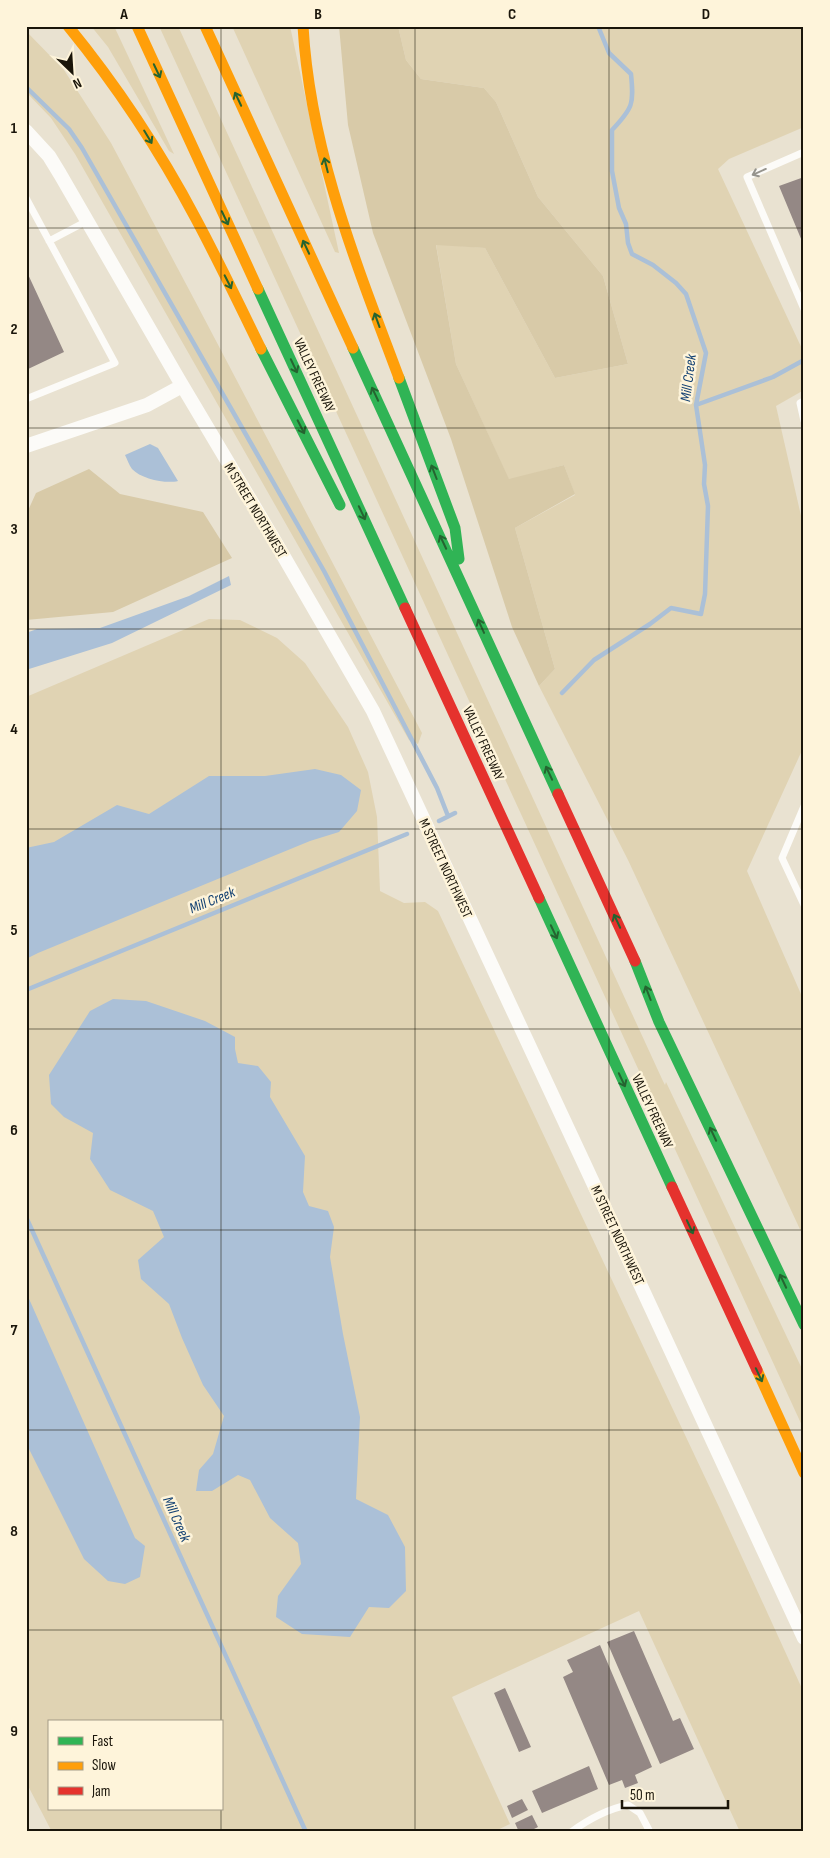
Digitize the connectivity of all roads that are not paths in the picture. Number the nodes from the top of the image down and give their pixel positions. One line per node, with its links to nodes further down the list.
1 (68, 26): 16 (highway, one-way to 16)
2 (137, 26): 20 (highway, VALLEY FREEWAY, one-way to 20)
3 (205, 26): 17 (highway, one-way to 3)
4 (303, 26): 17 (highway, one-way to 4)
5 (26, 131): 8 (street, M STREET NORTHWEST)
6 (804, 152): 10 (lane, one-way to 10)
7 (26, 198): 9 (lane)
8 (87, 221): 9 (lane); 11 (street, M STREET NORTHWEST)
9 (49, 241): 12 (lane)
10 (804, 309)
11 (182, 386): 15 (street); 24 (street, M STREET NORTHWEST)
12 (26, 399)
13 (804, 401): 14 (lane)
14 (804, 421)
15 (26, 446)
16 (344, 513)
17 (463, 586): 22 (highway, one-way to 17)
18 (394, 611): 20 (highway)
19 (804, 806): 21 (lane)
20 (534, 888): 23 (highway, VALLEY FREEWAY, one-way to 23)
21 (804, 905)
22 (804, 1325)
23 (804, 1473)
24 (804, 1638)
25 (572, 1832): 26 (lane)
26 (650, 1832)

